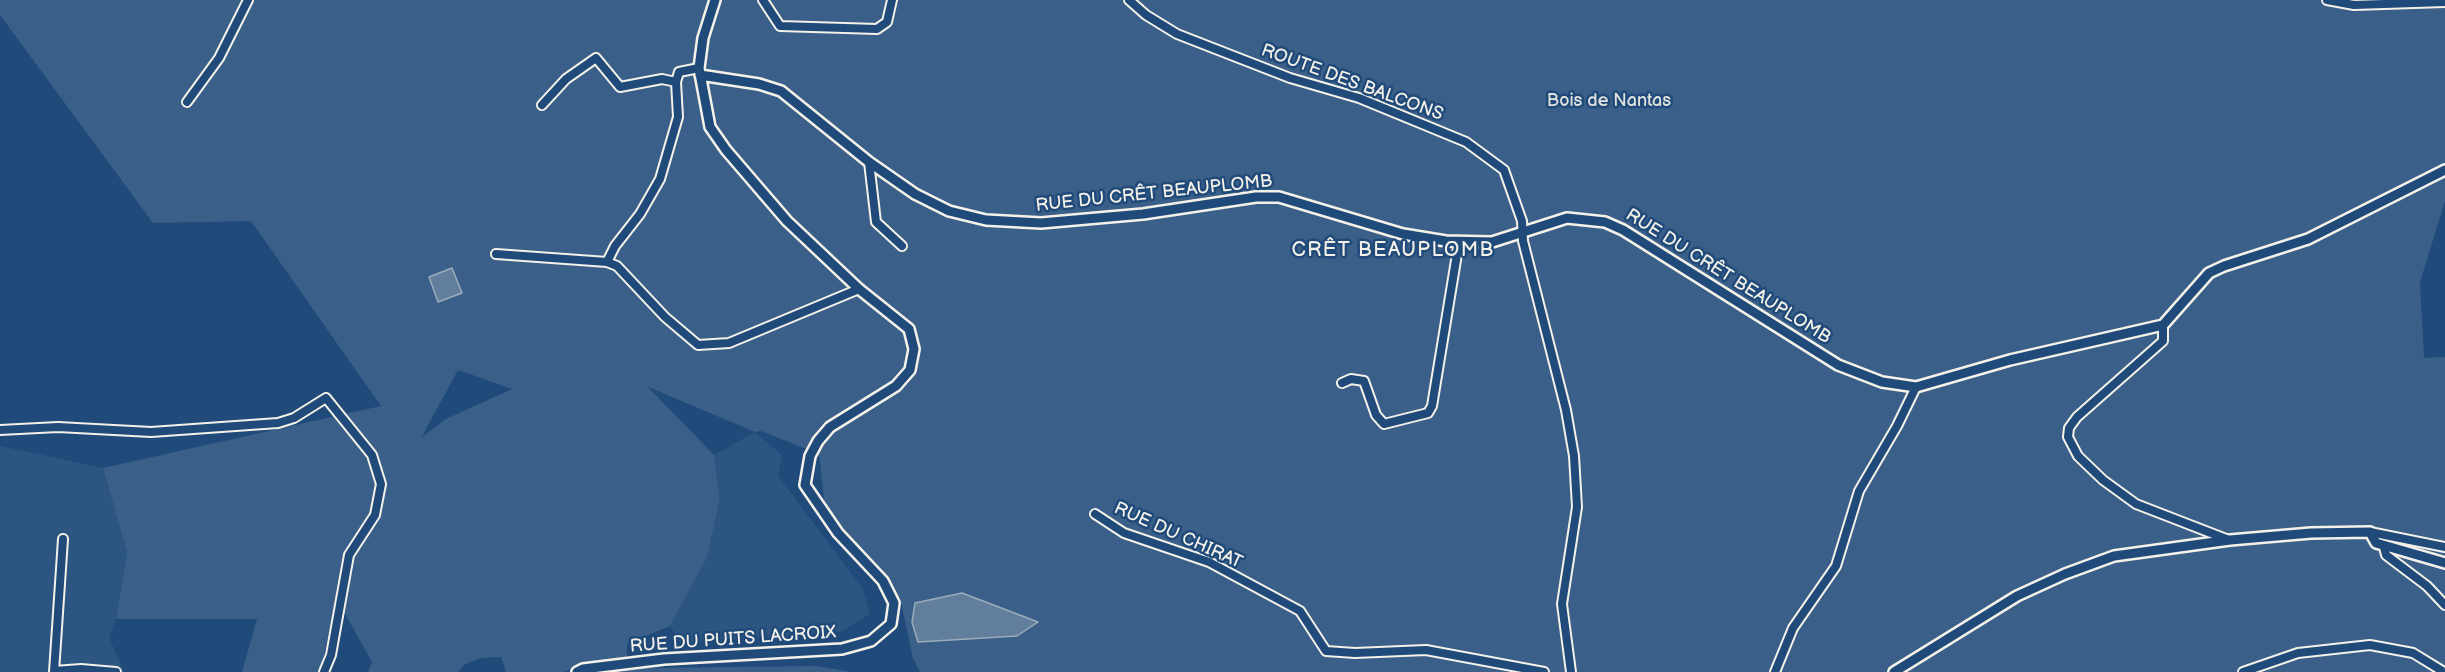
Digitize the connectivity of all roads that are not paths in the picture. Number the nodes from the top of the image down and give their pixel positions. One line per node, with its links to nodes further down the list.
1 (248, 0): 10 (street)
2 (715, 0): 8 (street, RUE DU PUITS LACROIX)
3 (763, 0): 4 (street)
4 (892, 0)
5 (1129, 0): 14 (street, ROUTE DES BALCONS)
6 (2327, 0): 7 (street)
7 (2445, 2)
8 (700, 71): 9 (street); 12 (street, RUE DU CRÊT BEAUPLOMB); 19 (street, RUE DU PUITS LACROIX)
9 (676, 82): 11 (street); 18 (street)
10 (188, 102)
11 (542, 105)
12 (868, 162): 15 (street, RUE DU CRÊT BEAUPLOMB); 16 (street)
13 (2445, 170): 20 (street)
14 (1523, 233): 15 (street, RUE DU CRÊT BEAUPLOMB); 22 (street, RUE DU CRÊT BEAUPLOMB); 37 (street, ROUTE DES BALCONS)
15 (1459, 242): 21 (street)
16 (902, 246)
17 (496, 254): 18 (street)
18 (607, 262): 19 (street)
19 (859, 289): 35 (street, RUE DU PUITS LACROIX)
20 (2163, 325): 22 (street, RUE DU CRÊT BEAUPLOMB); 27 (street)
21 (1342, 382)
22 (1916, 387): 38 (street)
23 (0, 430): 34 (street)
24 (1095, 514): 36 (street, RUE DU CHIRAT)
25 (2370, 532): 27 (street); 28 (street); 29 (street)
26 (63, 539): 32 (street)
27 (2230, 540): 39 (street)
28 (2384, 547): 30 (street); 31 (street)
29 (2445, 547)
30 (2445, 563)
31 (2445, 604)
32 (54, 671): 33 (street)
33 (116, 672)
34 (324, 672)
35 (577, 672)
36 (1544, 672)
37 (1571, 672)
38 (1775, 672)
39 (1894, 672)
40 (2243, 672): 41 (street)
41 (2444, 672)

